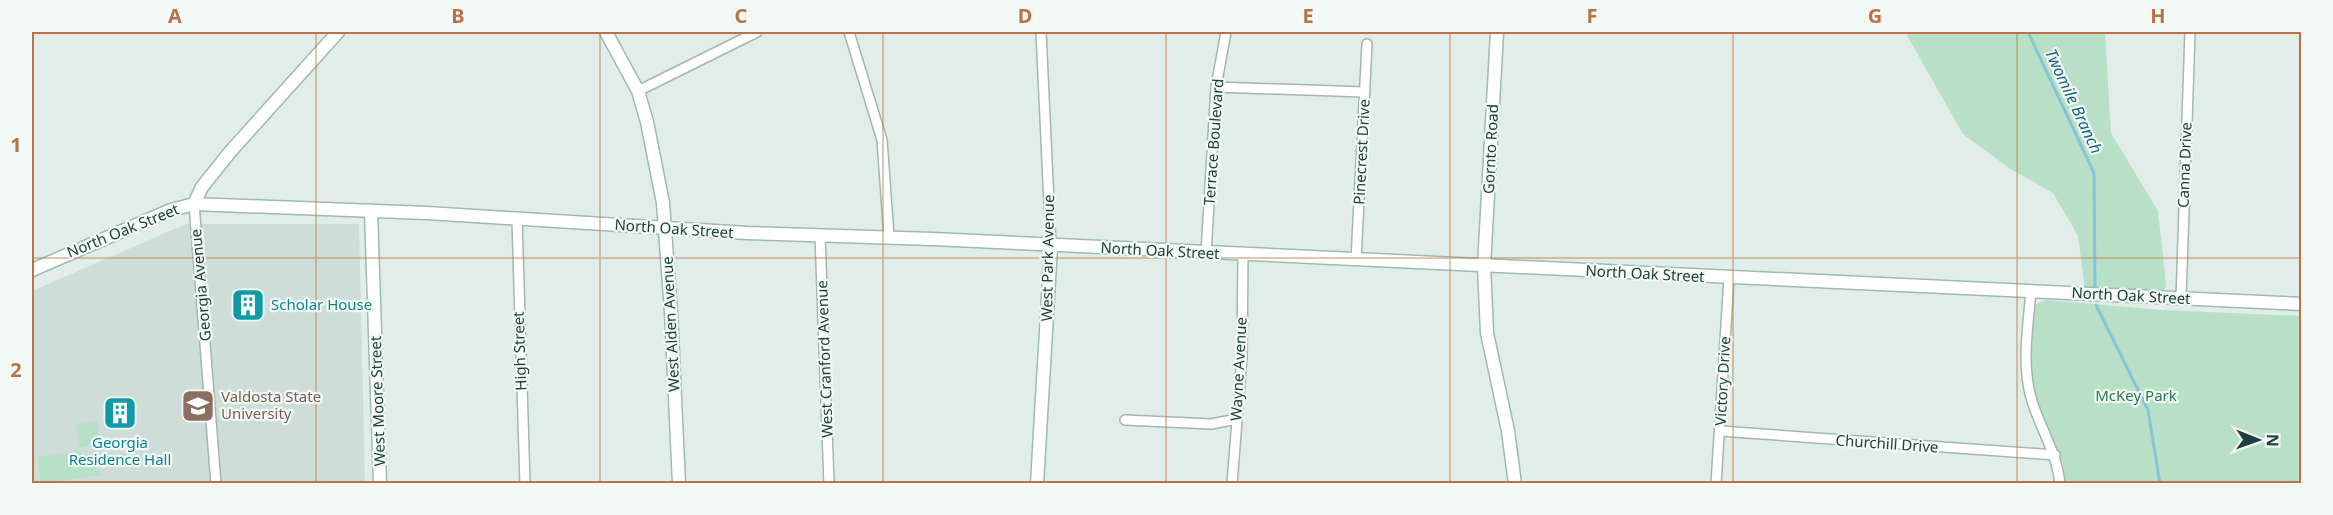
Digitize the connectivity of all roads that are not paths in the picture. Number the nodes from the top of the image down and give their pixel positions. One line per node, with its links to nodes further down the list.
1 (338, 32): 13 (street)
2 (606, 32): 11 (street, West Alden Avenue)
3 (756, 32): 11 (street)
4 (849, 32): 18 (street)
5 (1041, 32): 19 (street, West Park Avenue)
6 (1226, 32): 10 (street, Terrace Boulevard)
7 (1497, 32): 23 (street, Gornto Road)
8 (2190, 32): 27 (street, Canna Drive)
9 (1367, 44): 12 (street, Pinecrest Drive)
10 (1216, 87): 12 (street); 20 (street, Terrace Boulevard)
11 (638, 92): 16 (street, West Alden Avenue)
12 (1365, 92): 22 (street, Pinecrest Drive)
13 (194, 204): 14 (street, North Oak Street); 24 (street, North Oak Street); 33 (street, Georgia Avenue)
14 (371, 211): 15 (street, North Oak Street); 34 (street, West Moore Street)
15 (516, 219): 16 (street, North Oak Street); 35 (street, High Street)
16 (666, 229): 17 (street, North Oak Street); 36 (street, West Alden Avenue)
17 (820, 235): 18 (street, North Oak Street); 37 (street, West Cranford Avenue)
18 (889, 237): 19 (street, North Oak Street)
19 (1052, 246): 20 (street, North Oak Street); 38 (street, West Park Avenue)
20 (1206, 253): 21 (street, North Oak Street)
21 (1243, 255): 22 (street, North Oak Street); 29 (street, Wayne Avenue)
22 (1356, 260): 23 (street, North Oak Street)
23 (1484, 266): 25 (street, North Oak Street); 40 (street, Gornto Road)
24 (32, 270)
25 (1729, 278): 26 (street, North Oak Street); 31 (street, Victory Drive)
26 (2031, 291): 27 (street, North Oak Street); 32 (street)
27 (2181, 299): 28 (street, North Oak Street)
28 (2301, 304)
29 (1237, 419): 30 (street); 39 (street, Wayne Avenue)
30 (1125, 420)
31 (1720, 431): 32 (street, Churchill Drive); 41 (street, Victory Drive)
32 (2055, 455): 42 (street)
33 (216, 483)
34 (380, 483)
35 (525, 483)
36 (679, 483)
37 (829, 483)
38 (1036, 483)
39 (1232, 483)
40 (1515, 483)
41 (1716, 483)
42 (2060, 483)

